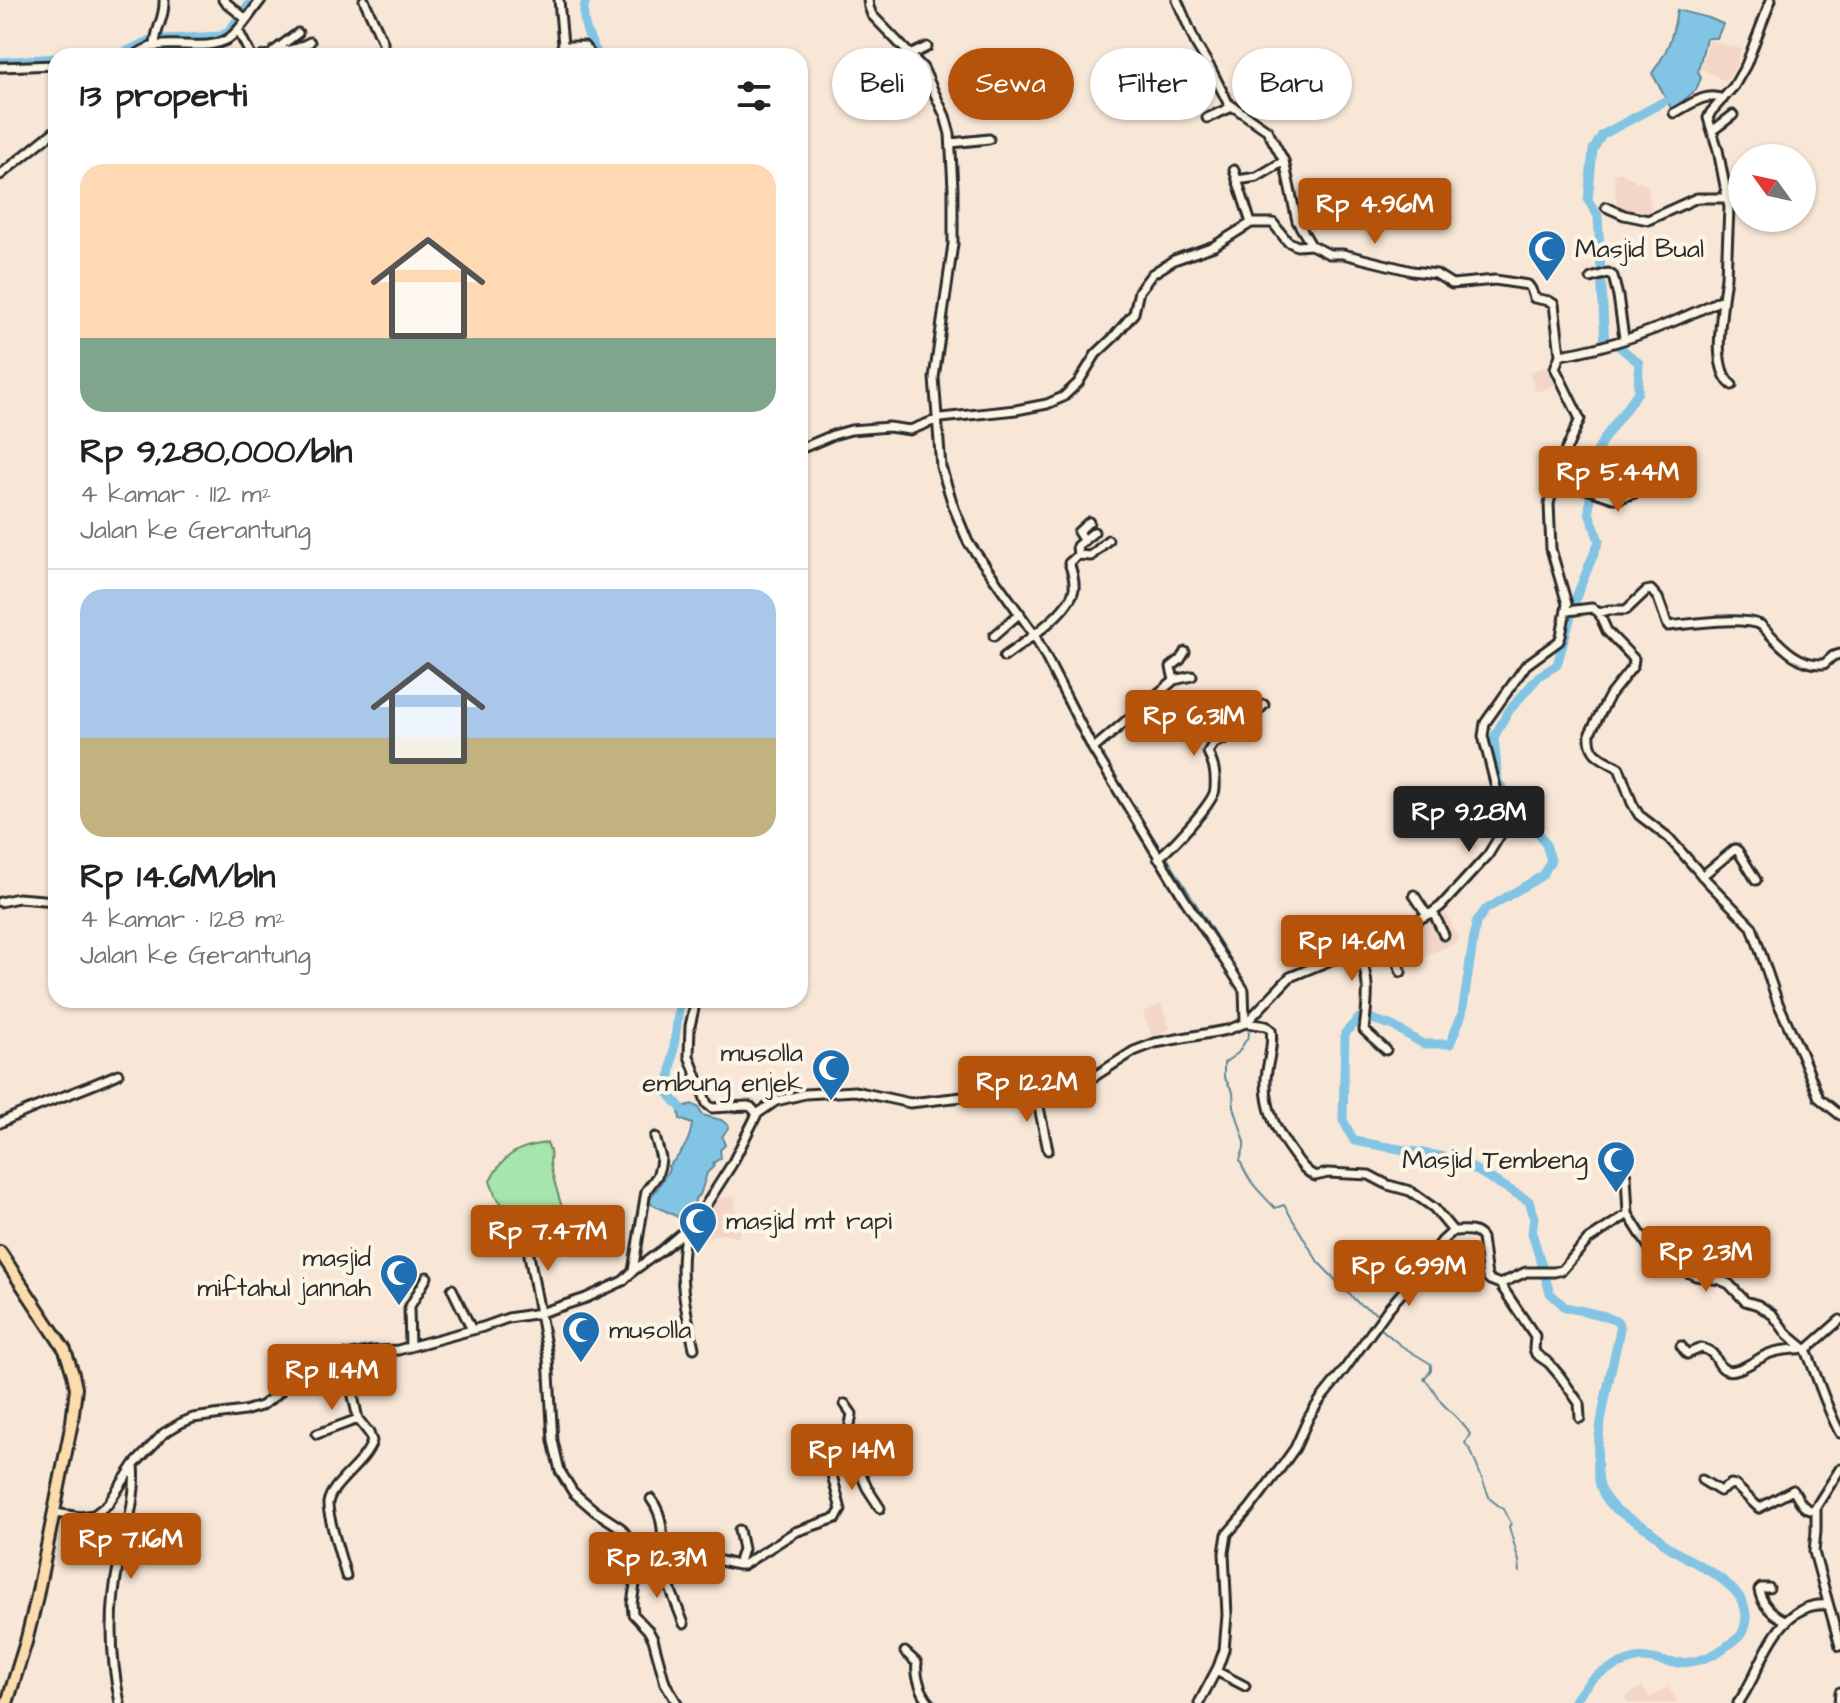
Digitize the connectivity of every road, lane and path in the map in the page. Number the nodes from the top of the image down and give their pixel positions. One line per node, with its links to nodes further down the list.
1 (164, 0): 13 (street)
2 (223, 0): 9 (street)
3 (261, 0): 9 (street)
4 (364, 0): 19 (street)
5 (559, 0): 14 (street)
6 (868, 0): 21 (street)
7 (1177, 0): 26 (street)
8 (1771, 0): 25 (street)
9 (243, 17): 10 (street)
10 (238, 30): 13 (street); 16 (street)
11 (298, 33): 17 (street)
12 (310, 42): 18 (street)
13 (155, 43): 15 (street)
14 (562, 46): 20 (street)
15 (147, 48)
16 (247, 48)
17 (279, 48)
18 (298, 48)
19 (383, 48)
20 (586, 48)
21 (903, 48)
22 (48, 65): 23 (street)
23 (0, 67)
24 (932, 88): 34 (street)
25 (1723, 99): 27 (street); 31 (street)
26 (1232, 107): 28 (street)
27 (1674, 113)
28 (1216, 114)
29 (1733, 115): 31 (street)
30 (1252, 120): 35 (street)
31 (1712, 131): 39 (street)
32 (48, 136): 37 (street)
33 (989, 139): 34 (street)
34 (951, 143): 48 (street)
35 (1284, 161): 38 (street); 42 (street)
36 (1234, 170): 38 (street)
37 (0, 175)
38 (1237, 180): 41 (street)
39 (1727, 198): 40 (street); 44 (street)
40 (1606, 207)
41 (1251, 223): 42 (street); 48 (street)
42 (1311, 245): 46 (street)
43 (1591, 278): 45 (street)
44 (1723, 299): 45 (street); 47 (street)
45 (1624, 338): 46 (street)
46 (1560, 355): 51 (street)
47 (1732, 385)
48 (938, 419): 49 (street); 59 (street)
49 (808, 446)
50 (1681, 477): 51 (street)
51 (1554, 478): 58 (street)
52 (1089, 522): 55 (street)
53 (1094, 532): 55 (street)
54 (1108, 540): 56 (street)
55 (1084, 541): 56 (street)
56 (1078, 555): 60 (street)
57 (1593, 610): 58 (street); 63 (street); 70 (street)
58 (1569, 611): 75 (street)
59 (1020, 613): 60 (street); 61 (street)
60 (1035, 634): 64 (street); 68 (street)
61 (994, 636)
62 (1185, 652): 66 (street)
63 (1840, 654)
64 (1004, 657)
65 (1192, 676): 66 (street)
66 (1174, 680): 68 (street)
67 (1264, 705): 69 (street)
68 (1094, 748): 69 (street)
69 (1163, 854): 81 (street)
70 (1702, 876): 71 (street); 86 (street)
71 (1756, 880)
72 (1414, 895): 75 (street)
73 (48, 900): 74 (street)
74 (0, 902)
75 (1430, 914): 76 (street); 77 (street)
76 (1388, 935): 78 (street); 79 (street)
77 (1444, 935)
78 (1357, 949): 81 (street); 82 (street)
79 (1401, 972)
80 (694, 1008): 85 (street)
81 (1246, 1023): 84 (street); 93 (street)
82 (1386, 1050)
83 (118, 1074): 87 (street)
84 (1036, 1093): 85 (street); 89 (street)
85 (757, 1114): 92 (street)
86 (1840, 1115)
87 (0, 1123)
88 (655, 1137): 96 (street)
89 (1048, 1150)
90 (1607, 1160): 91 (street)
91 (1628, 1214): 98 (street); 106 (street)
92 (687, 1229): 96 (street); 105 (street)
93 (1453, 1231): 98 (street); 134 (street)
94 (526, 1239): 100 (street)
95 (0, 1252): 121 (highway)
96 (633, 1271): 100 (street)
97 (427, 1277): 104 (street)
98 (1500, 1284): 109 (street)
99 (452, 1289): 102 (street)
100 (540, 1313): 102 (street); 126 (street)
101 (1840, 1320): 106 (street)
102 (472, 1330): 104 (street)
103 (1681, 1346): 106 (street)
104 (410, 1347): 107 (street)
105 (694, 1348)
106 (1805, 1349): 111 (street)
107 (344, 1355): 110 (street); 115 (street)
108 (845, 1404): 113 (street)
109 (1580, 1418)
110 (358, 1419): 112 (street); 125 (street)
111 (1840, 1433)
112 (317, 1434)
113 (856, 1458): 114 (street); 119 (street); 123 (street)
114 (877, 1459)
115 (134, 1465): 121 (street); 138 (street)
116 (1840, 1469): 120 (street)
117 (1702, 1480): 120 (street)
118 (651, 1499): 124 (street)
119 (880, 1508)
120 (1816, 1510): 128 (street)
121 (55, 1513): 137 (highway)
122 (739, 1530): 123 (street)
123 (738, 1565): 124 (street)
124 (664, 1572): 126 (street); 130 (street)
125 (346, 1576)
126 (637, 1579): 139 (street)
127 (1769, 1588): 129 (street)
128 (1828, 1605): 129 (street); 131 (street)
129 (1787, 1621): 142 (street)
130 (684, 1624)
131 (1837, 1624): 132 (street)
132 (1840, 1646)
133 (905, 1652): 140 (street)
134 (1216, 1671): 135 (street); 141 (street)
135 (1245, 1686)
136 (1840, 1692): 143 (street)
137 (7, 1703)
138 (120, 1703)
139 (677, 1703)
140 (930, 1703)
141 (1199, 1703)
142 (1738, 1703)
143 (1839, 1703)

